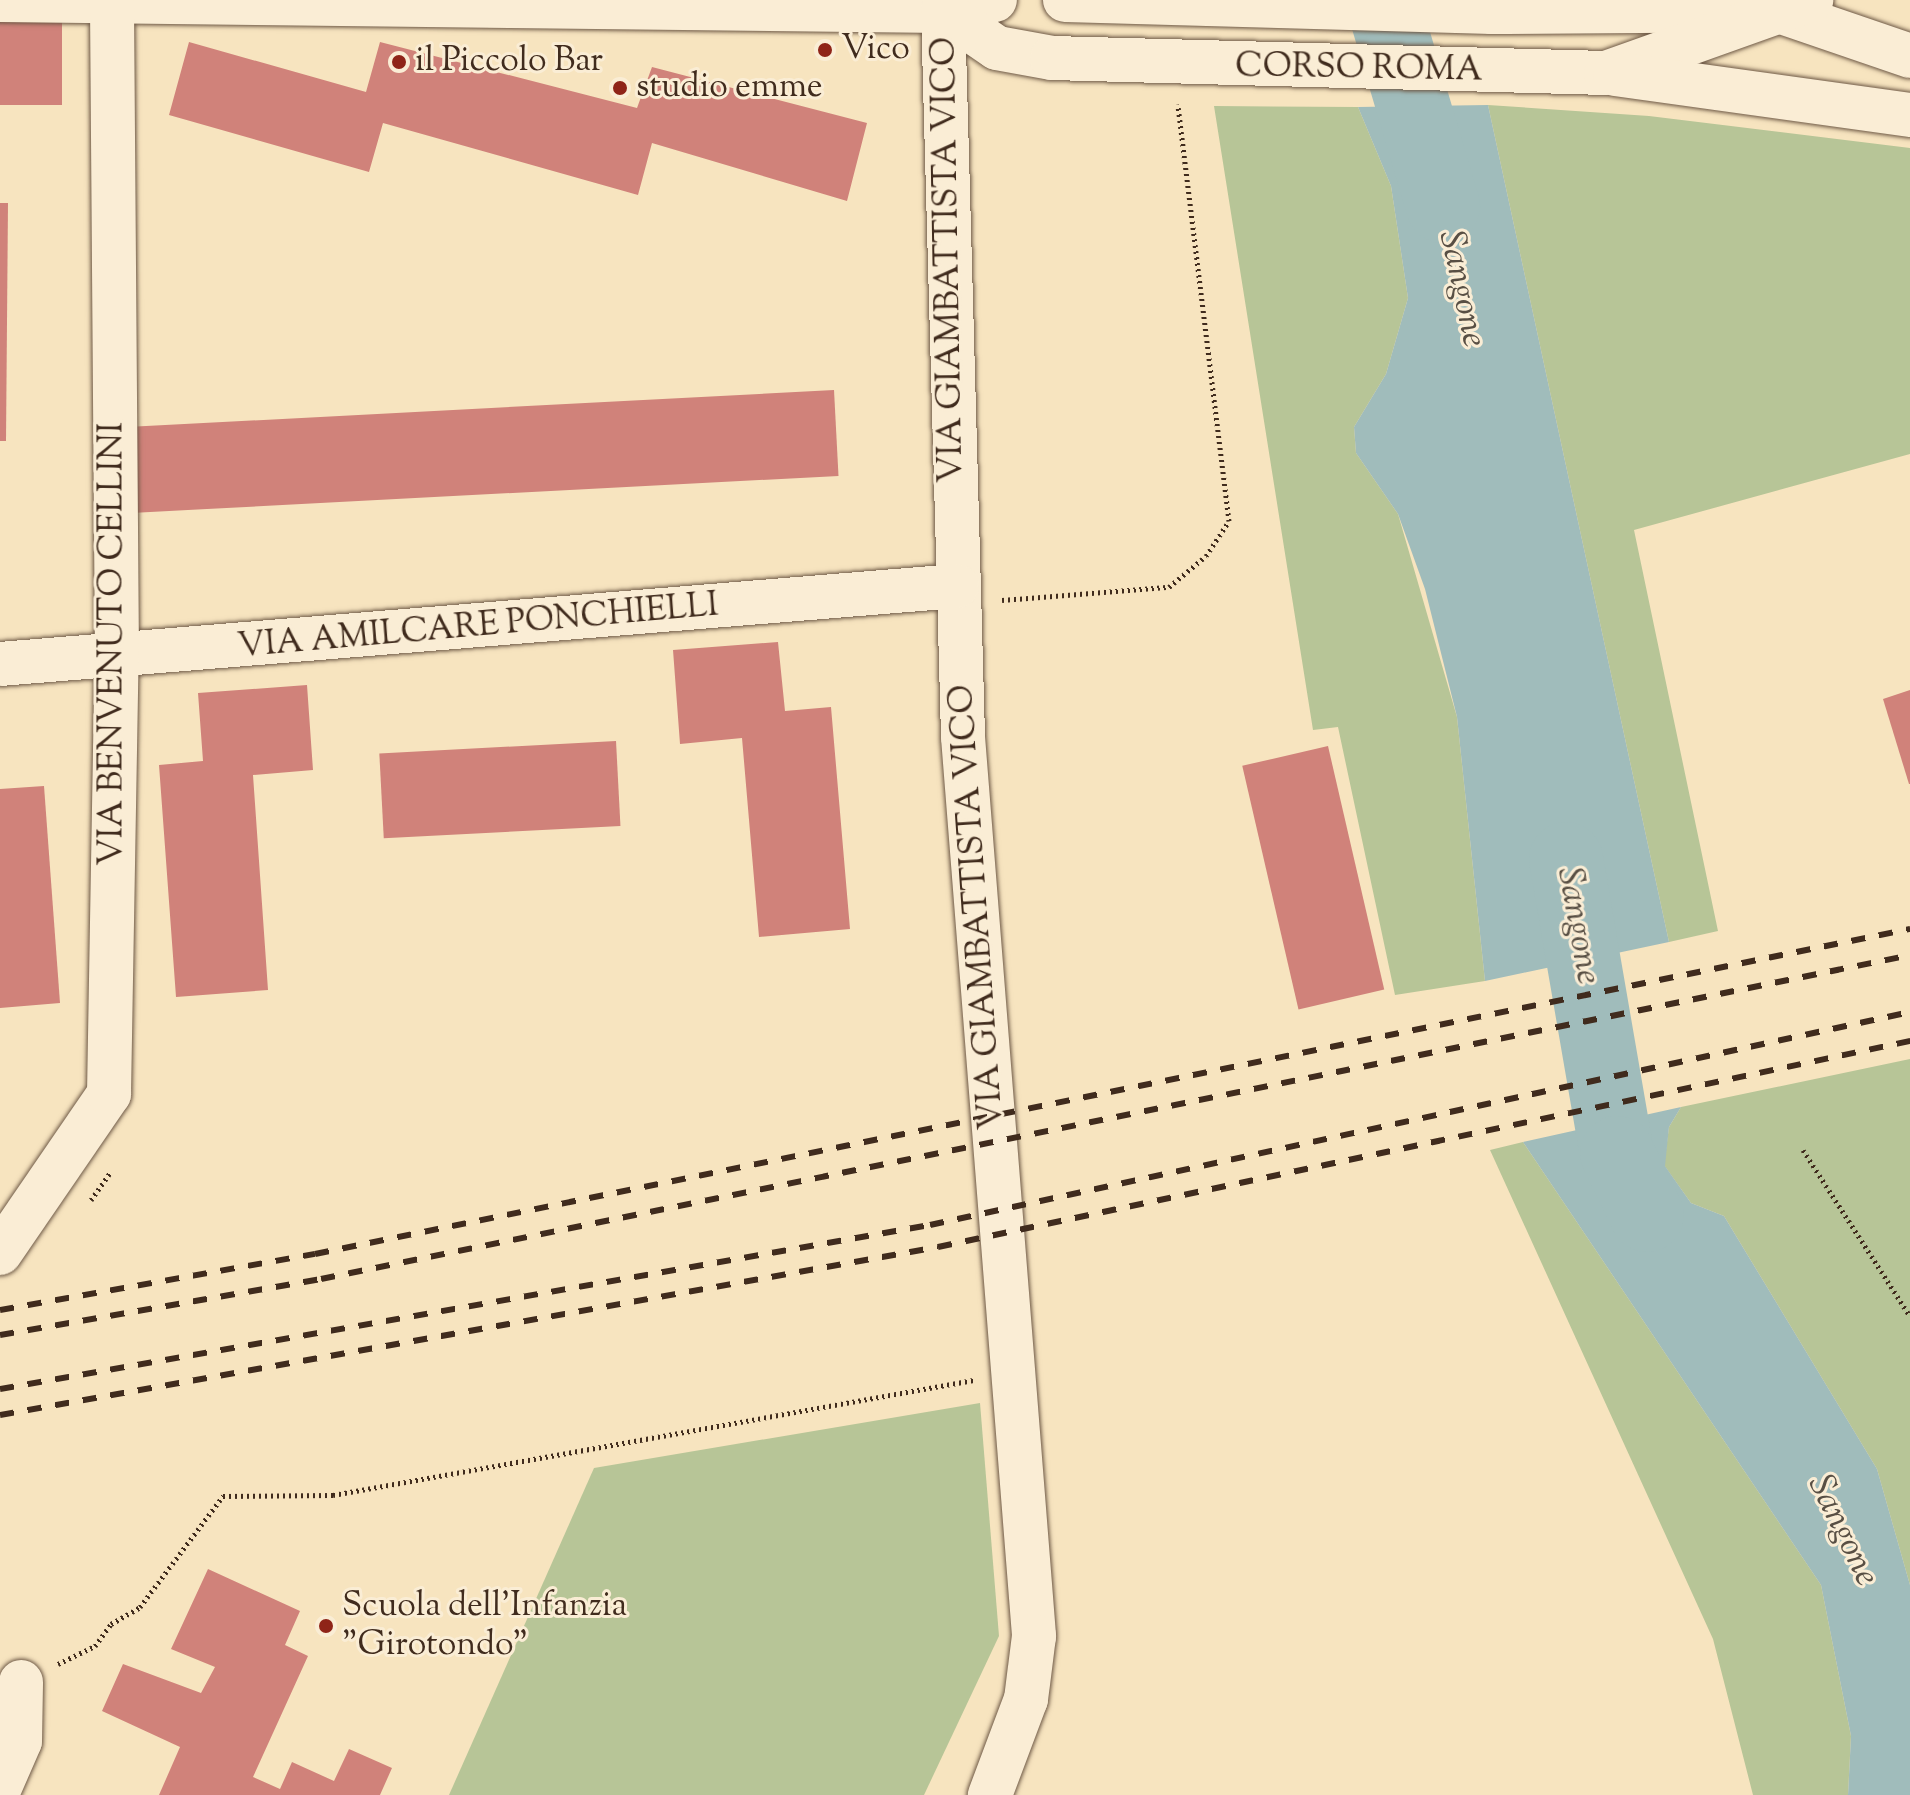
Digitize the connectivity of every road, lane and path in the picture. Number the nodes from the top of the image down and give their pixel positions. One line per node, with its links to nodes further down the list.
1 (0, 0): 2 (street)
2 (112, 0): 3 (street); 17 (street, VIA BENVENUTO CELLINI)
3 (195, 0): 9 (street)
4 (995, 0): 9 (street)
5 (1065, 0): 6 (street, CORSO ROMA)
6 (1126, 1): 7 (street, CORSO ROMA)
7 (1603, 3): 8 (street, CORSO ROMA); 11 (street); 12 (street)
8 (1793, 5): 10 (street); 12 (street, CORSO ROMA)
9 (943, 11): 11 (street, CORSO ROMA); 15 (street, VIA GIAMBATTISTA VICO)
10 (1910, 56)
11 (1466, 70): 12 (street, CORSO ROMA)
12 (1606, 73): 13 (street)
13 (1910, 115)
14 (1178, 121): 16 (path)
15 (957, 586): 17 (street, VIA AMILCARE PONCHIELLI); 24 (street, VIA GIAMBATTISTA VICO)
16 (995, 613)
17 (117, 657): 18 (street, VIA AMILCARE PONCHIELLI); 22 (street, VIA BENVENUTO CELLINI)
18 (0, 664)
19 (1803, 1150): 23 (path)
20 (115, 1161): 21 (path)
21 (83, 1208)
22 (0, 1253)
23 (1910, 1316)
24 (1013, 1373): 25 (path); 27 (street, VIA GIAMBATTISTA VICO)
25 (21, 1682): 26 (street)
26 (0, 1787)
27 (990, 1795)

